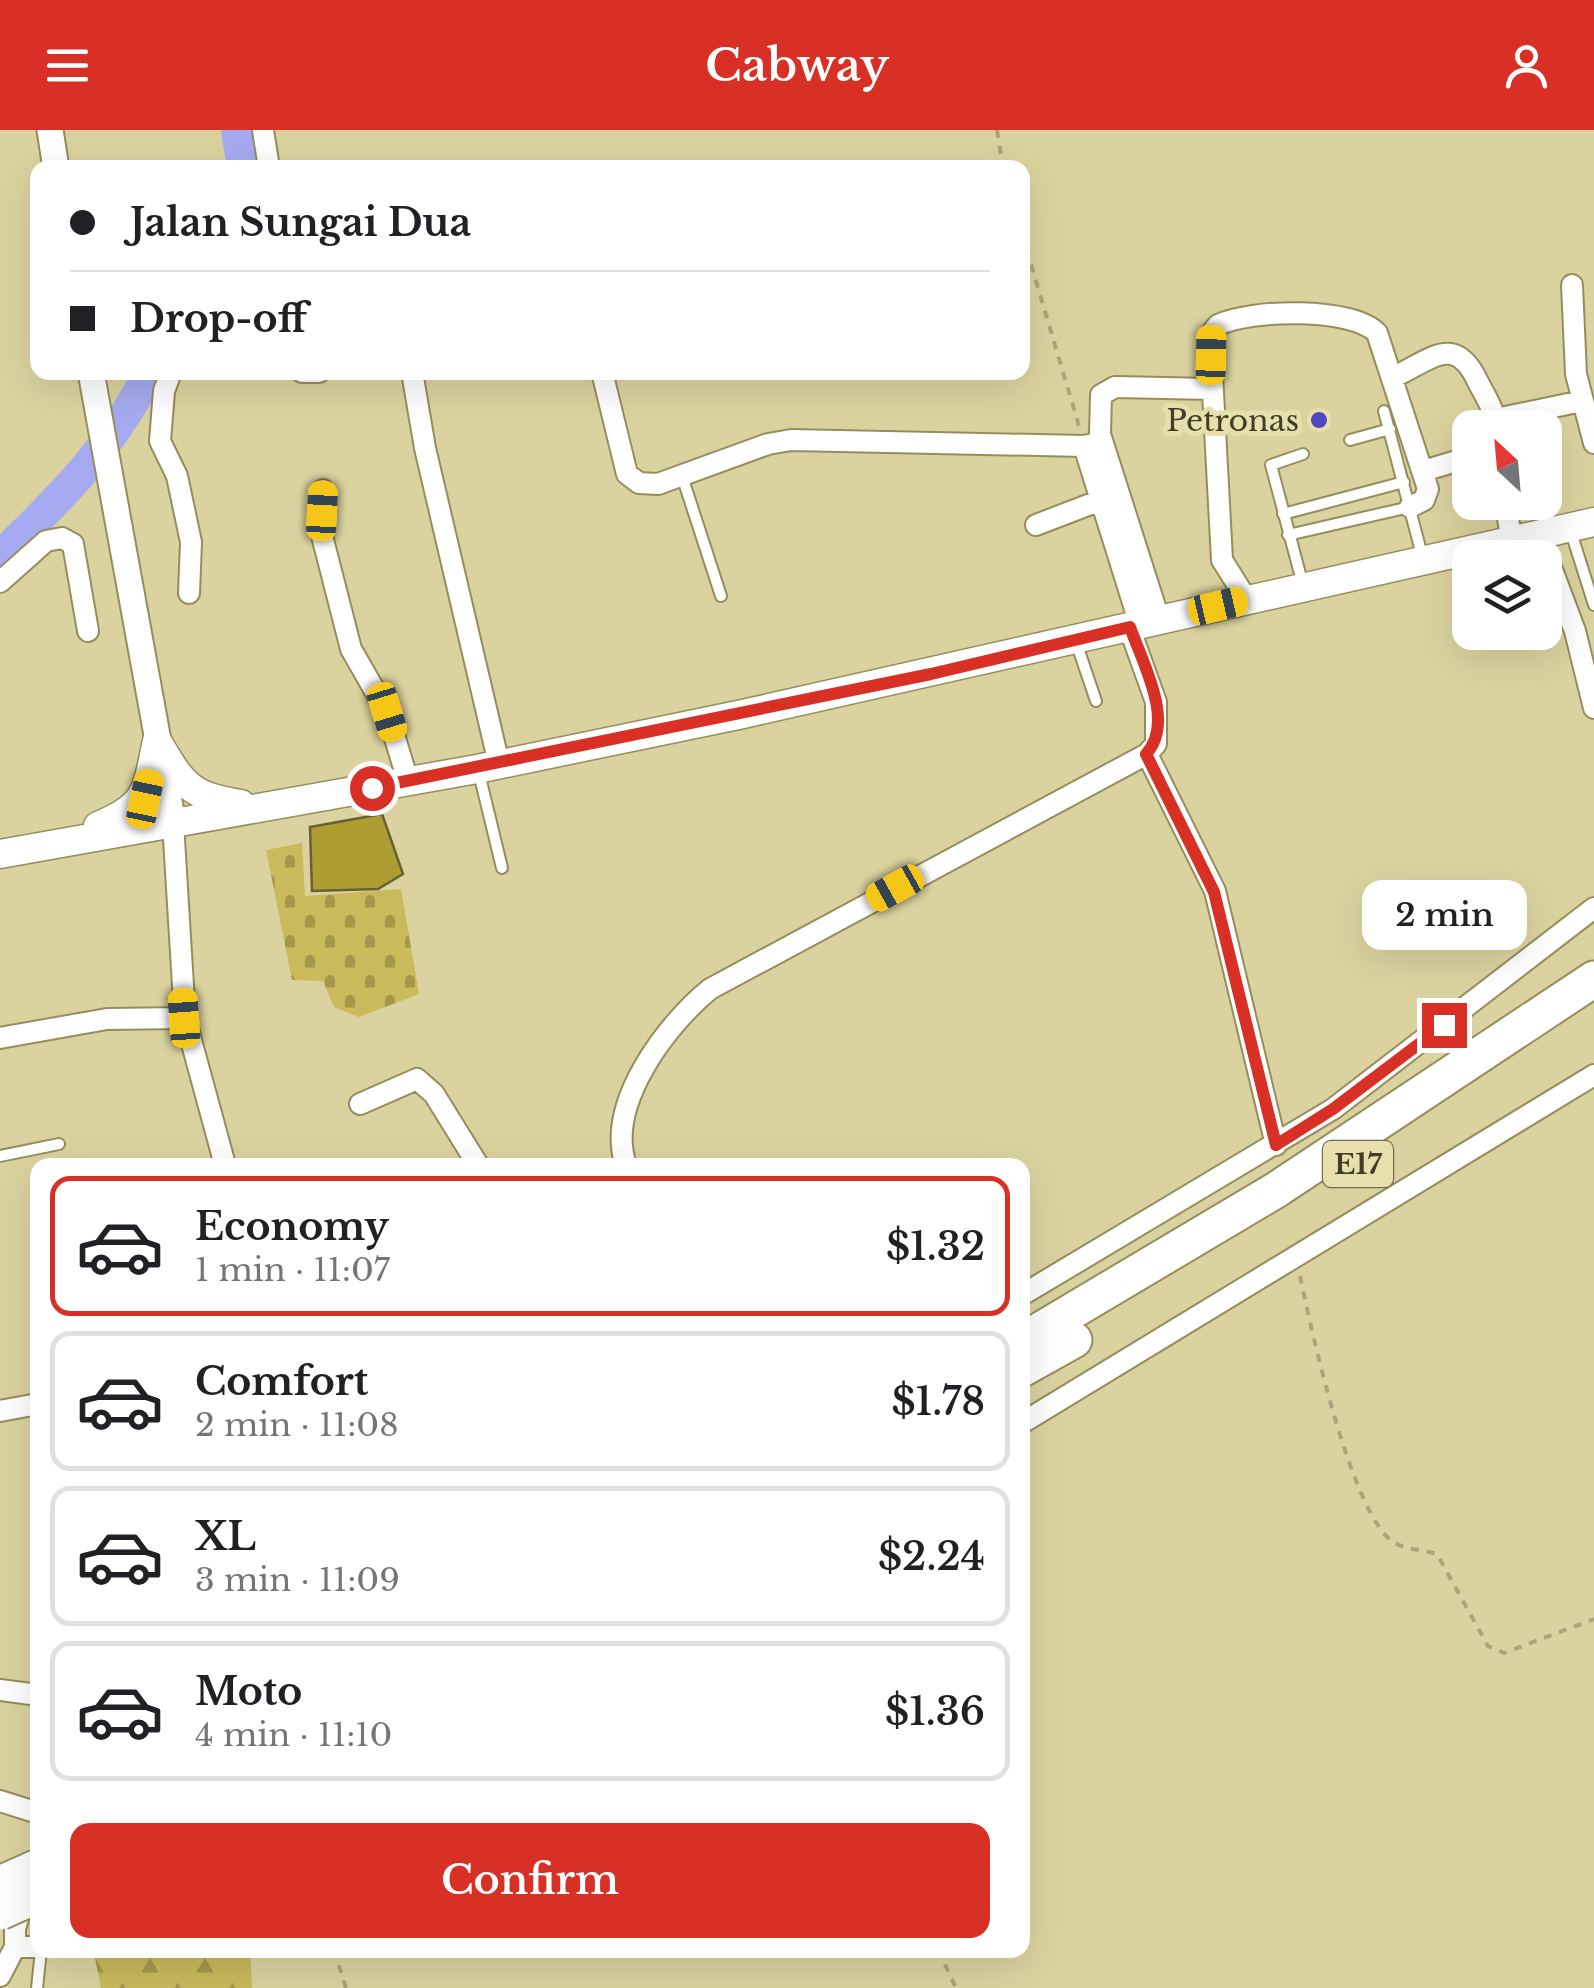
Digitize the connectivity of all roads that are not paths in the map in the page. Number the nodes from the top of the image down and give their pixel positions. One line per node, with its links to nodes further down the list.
1 (50, 130): 3 (street)
2 (264, 130): 4 (street)
3 (55, 160)
4 (267, 160)
5 (1572, 285): 6 (street)
6 (1585, 373): 13 (street)
7 (1394, 377): 12 (street); 14 (street); 23 (street)
8 (92, 380): 47 (street)
9 (169, 380): 38 (street)
10 (413, 380): 49 (street)
11 (604, 380): 24 (street)
12 (1212, 389): 20 (street); 40 (street)
13 (1582, 401): 15 (street); 19 (street)
14 (1490, 410)
15 (1547, 410)
16 (1384, 411): 17 (lane)
17 (1390, 430): 18 (lane); 25 (lane)
18 (1350, 440)
19 (1594, 443)
20 (1093, 444): 24 (street); 27 (street); 42 (street)
21 (1302, 454): 29 (lane)
22 (1452, 463): 23 (street)
23 (1423, 471): 28 (street)
24 (682, 476): 39 (lane)
25 (1404, 482): 28 (lane); 29 (lane)
26 (324, 490): 50 (street)
27 (1101, 500): 31 (street); 42 (street)
28 (1410, 506): 33 (lane); 35 (lane)
29 (1283, 514): 33 (lane)
30 (1515, 520): 34 (street)
31 (1036, 525)
32 (1582, 525): 34 (main road); 41 (lane)
33 (1288, 534): 37 (lane)
34 (1525, 538): 35 (main road); 46 (street)
35 (1424, 560): 37 (main road)
36 (0, 582): 43 (street)
37 (1304, 587): 40 (main road)
38 (190, 593)
39 (721, 596)
40 (1246, 600): 42 (main road)
41 (1594, 606)
42 (1143, 624): 44 (main road); 48 (street)
43 (88, 631)
44 (1076, 641): 45 (lane); 49 (main road)
45 (1096, 701)
46 (1594, 708)
47 (157, 741): 51 (main road); 52 (street); 53 (main road)
48 (1146, 754): 64 (street); 68 (street)
49 (488, 766): 50 (main road); 55 (lane)
50 (408, 781): 51 (main road)
51 (264, 806): 52 (main road)
52 (172, 823): 53 (main road); 59 (street)
53 (61, 843): 54 (main road)
54 (0, 854)
55 (502, 868)
56 (1594, 908): 64 (street)
57 (1594, 979): 70 (highway, E17)
58 (1594, 1008): 70 (highway, E17)
59 (184, 1018): 60 (street); 66 (street)
60 (0, 1038)
61 (1594, 1075): 75 (street)
62 (360, 1104): 67 (street)
63 (59, 1144): 65 (lane)
64 (1276, 1145): 69 (street)
65 (0, 1156)
66 (223, 1158)
67 (474, 1158)
68 (625, 1158)
69 (1030, 1289)
70 (1112, 1305): 71 (highway, E17); 72 (highway, E17)
71 (1030, 1338)
72 (1030, 1363)
73 (30, 1405): 74 (street)
74 (0, 1411)
75 (1030, 1418)
76 (0, 1690): 77 (street)
77 (30, 1694)
78 (0, 1801): 79 (street)
79 (30, 1810)
80 (29, 1884): 81 (highway, bridge); 82 (street)
81 (0, 1912)
82 (15, 1947): 83 (street); 85 (street)
83 (30, 1948)
84 (39, 1958): 86 (lane)
85 (0, 1976)
86 (37, 1988)

